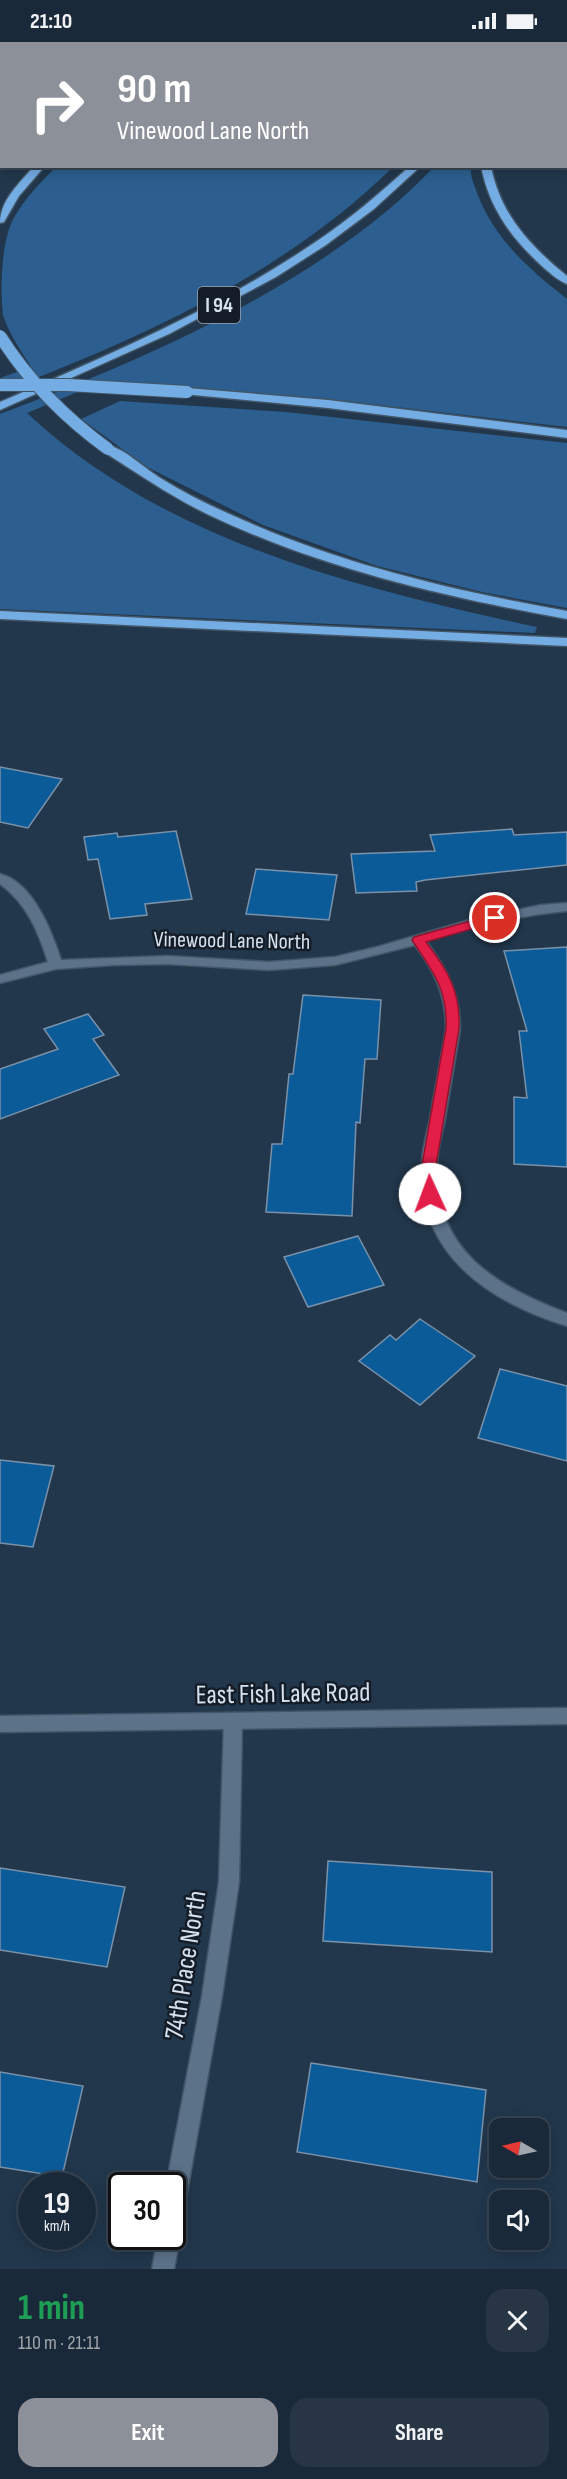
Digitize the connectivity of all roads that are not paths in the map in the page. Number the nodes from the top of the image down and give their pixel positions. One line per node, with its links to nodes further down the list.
1 (38, 168): 4 (highway)
2 (414, 168): 8 (highway, I 94)
3 (487, 168): 5 (highway)
4 (0, 220)
5 (567, 281)
6 (0, 336): 11 (highway, bridge)
7 (0, 384): 9 (highway, bridge)
8 (0, 406)
9 (567, 434)
10 (0, 615): 12 (highway)
11 (567, 615)
12 (567, 642)
13 (0, 878): 16 (street)
14 (567, 907): 15 (street, Vinewood Lane North)
15 (418, 940): 16 (street, Vinewood Lane North); 18 (street)
16 (56, 965): 17 (street, Vinewood Lane North)
17 (0, 979)
18 (567, 1320)
19 (567, 1716): 20 (street, East Fish Lake Road)
20 (233, 1722): 21 (street, East Fish Lake Road); 22 (street, 74th Place North)
21 (0, 1724)
22 (180, 2172)
23 (166, 2250): 24 (street)
24 (163, 2269)

